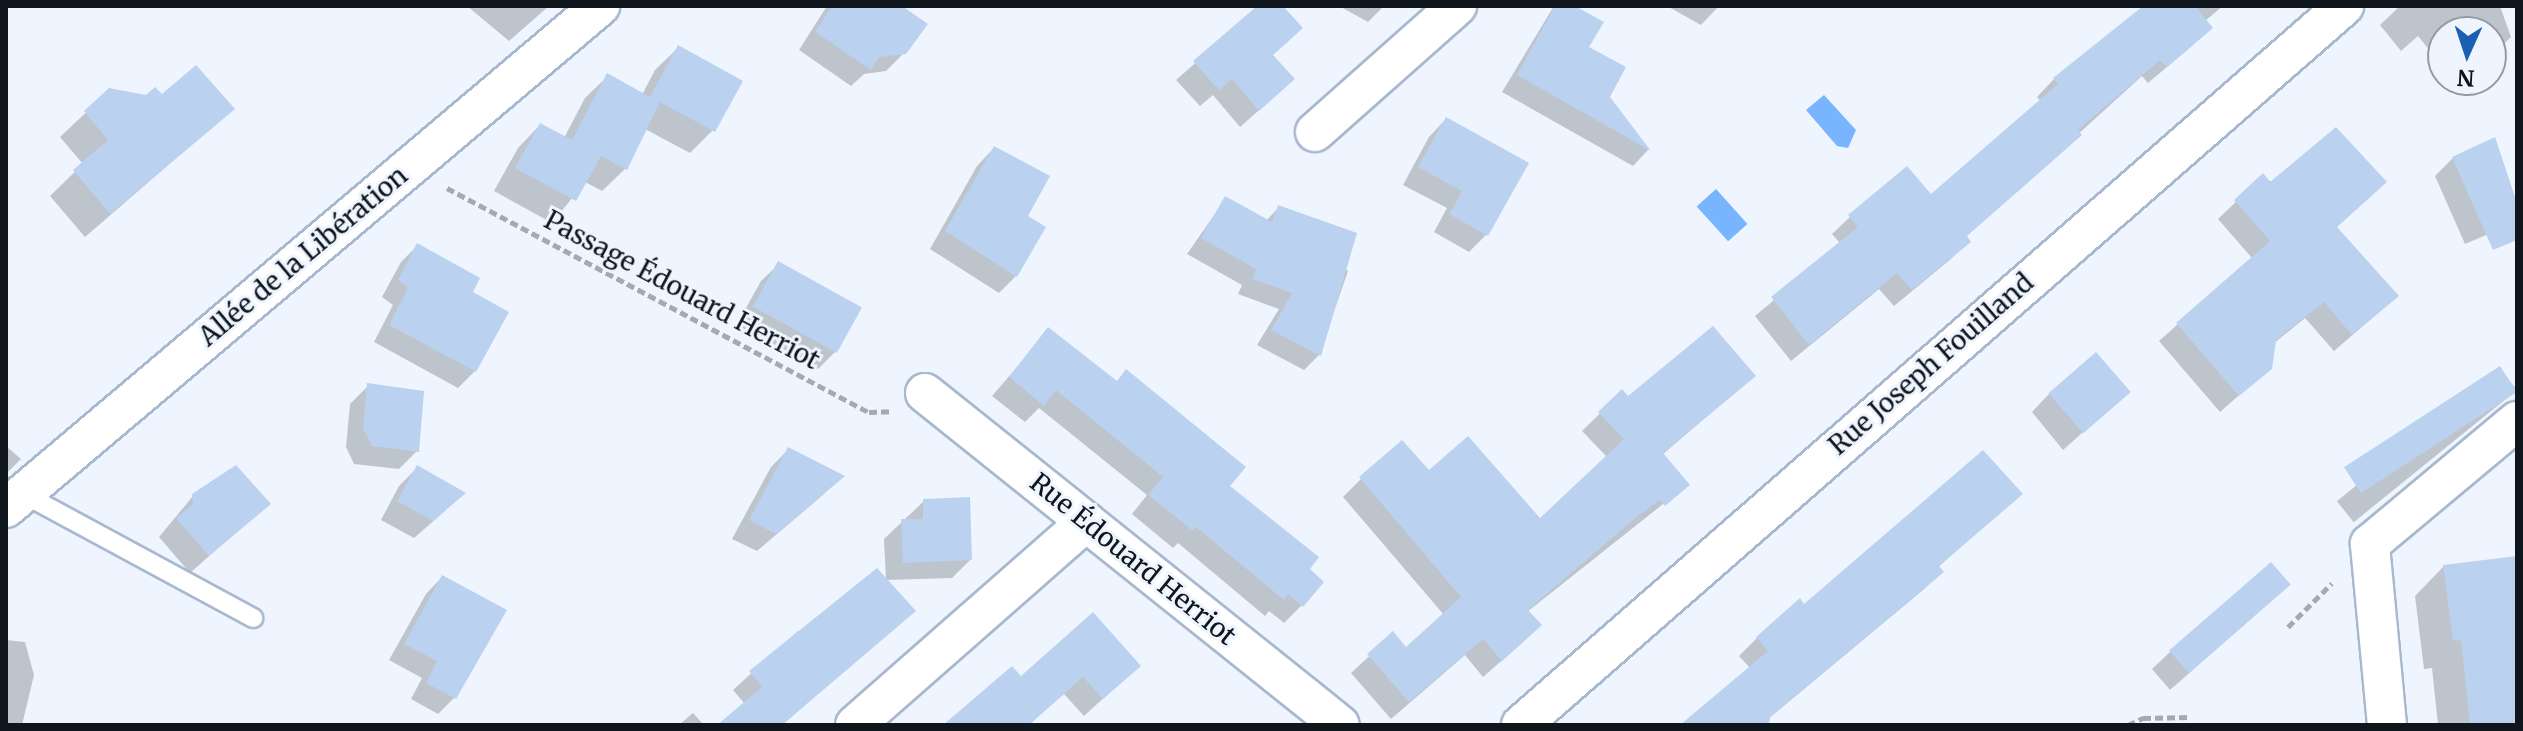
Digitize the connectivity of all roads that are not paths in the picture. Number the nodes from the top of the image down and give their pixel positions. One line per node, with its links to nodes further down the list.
1 (600, 6): 7 (street, Allée de la Libération)
2 (1457, 6): 4 (street)
3 (2344, 6): 12 (street, Rue Joseph Fouilland)
4 (1315, 132)
5 (935, 400): 8 (street, Rue Édouard Herriot)
6 (2517, 421): 13 (street)
7 (14, 500): 9 (lane)
8 (1086, 522): 10 (street); 11 (street, Rue Édouard Herriot)
9 (253, 618)
10 (855, 725)
11 (1340, 725)
12 (1521, 725)
13 (2387, 725)

